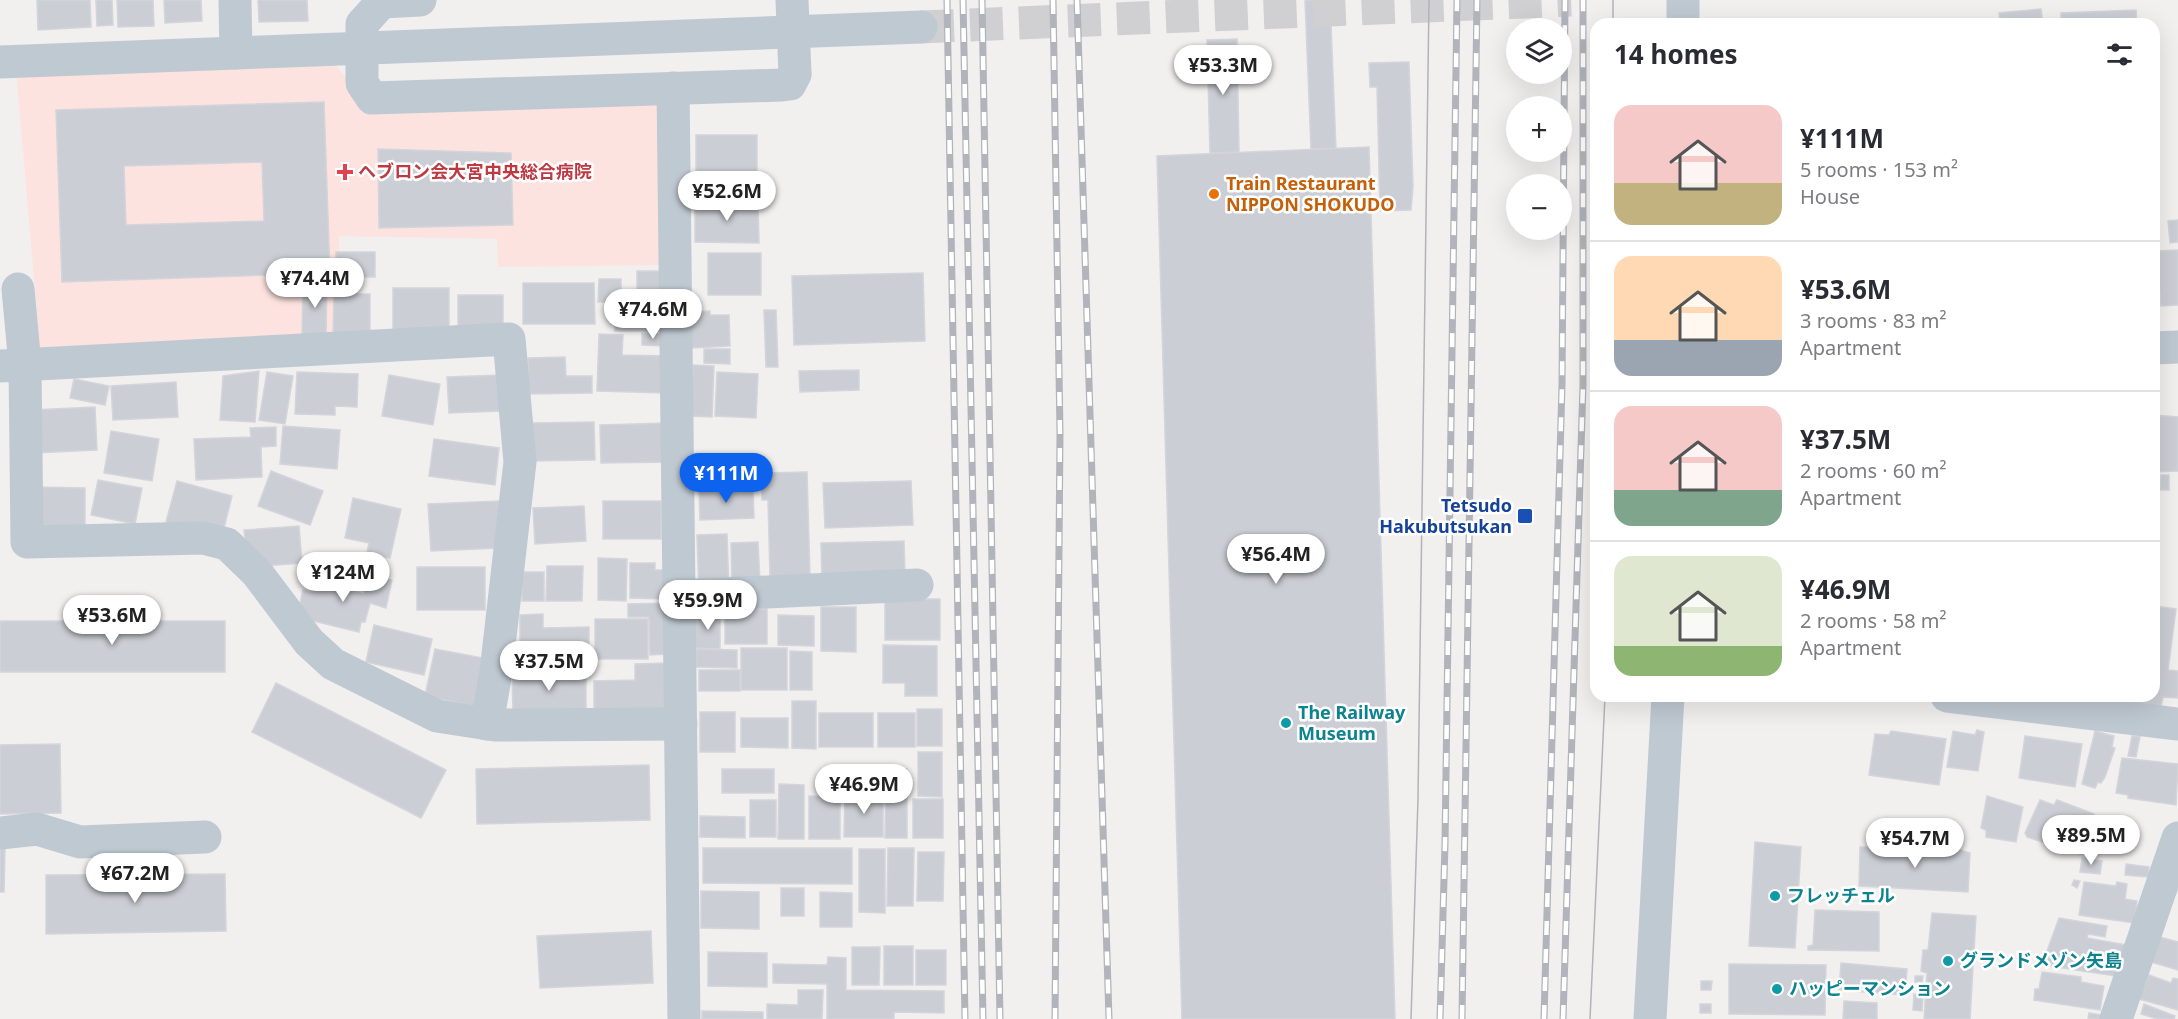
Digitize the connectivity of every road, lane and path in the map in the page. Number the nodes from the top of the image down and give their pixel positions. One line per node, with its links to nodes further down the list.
1 (235, 0): 8 (street)
2 (420, 0): 7 (street)
3 (792, 0): 10 (street, bridge)
4 (1683, 0): 5 (street)
5 (1683, 18)
6 (921, 27): 7 (street)
7 (362, 51): 8 (street); 10 (street)
8 (236, 53): 9 (street)
9 (0, 62)
10 (673, 88): 16 (street)
11 (18, 289): 14 (street)
12 (2178, 347): 13 (street)
13 (2160, 348)
14 (13, 366): 19 (street); 19 (street)
15 (917, 585): 16 (street)
16 (680, 596): 20 (street)
17 (1668, 702): 26 (street)
18 (1996, 702): 21 (street)
19 (487, 724): 20 (street)
20 (681, 724): 25 (street)
21 (2178, 724)
22 (0, 833): 23 (street)
23 (205, 837)
24 (2178, 838): 27 (street)
25 (684, 1019)
26 (1650, 1019)
27 (2116, 1019)

